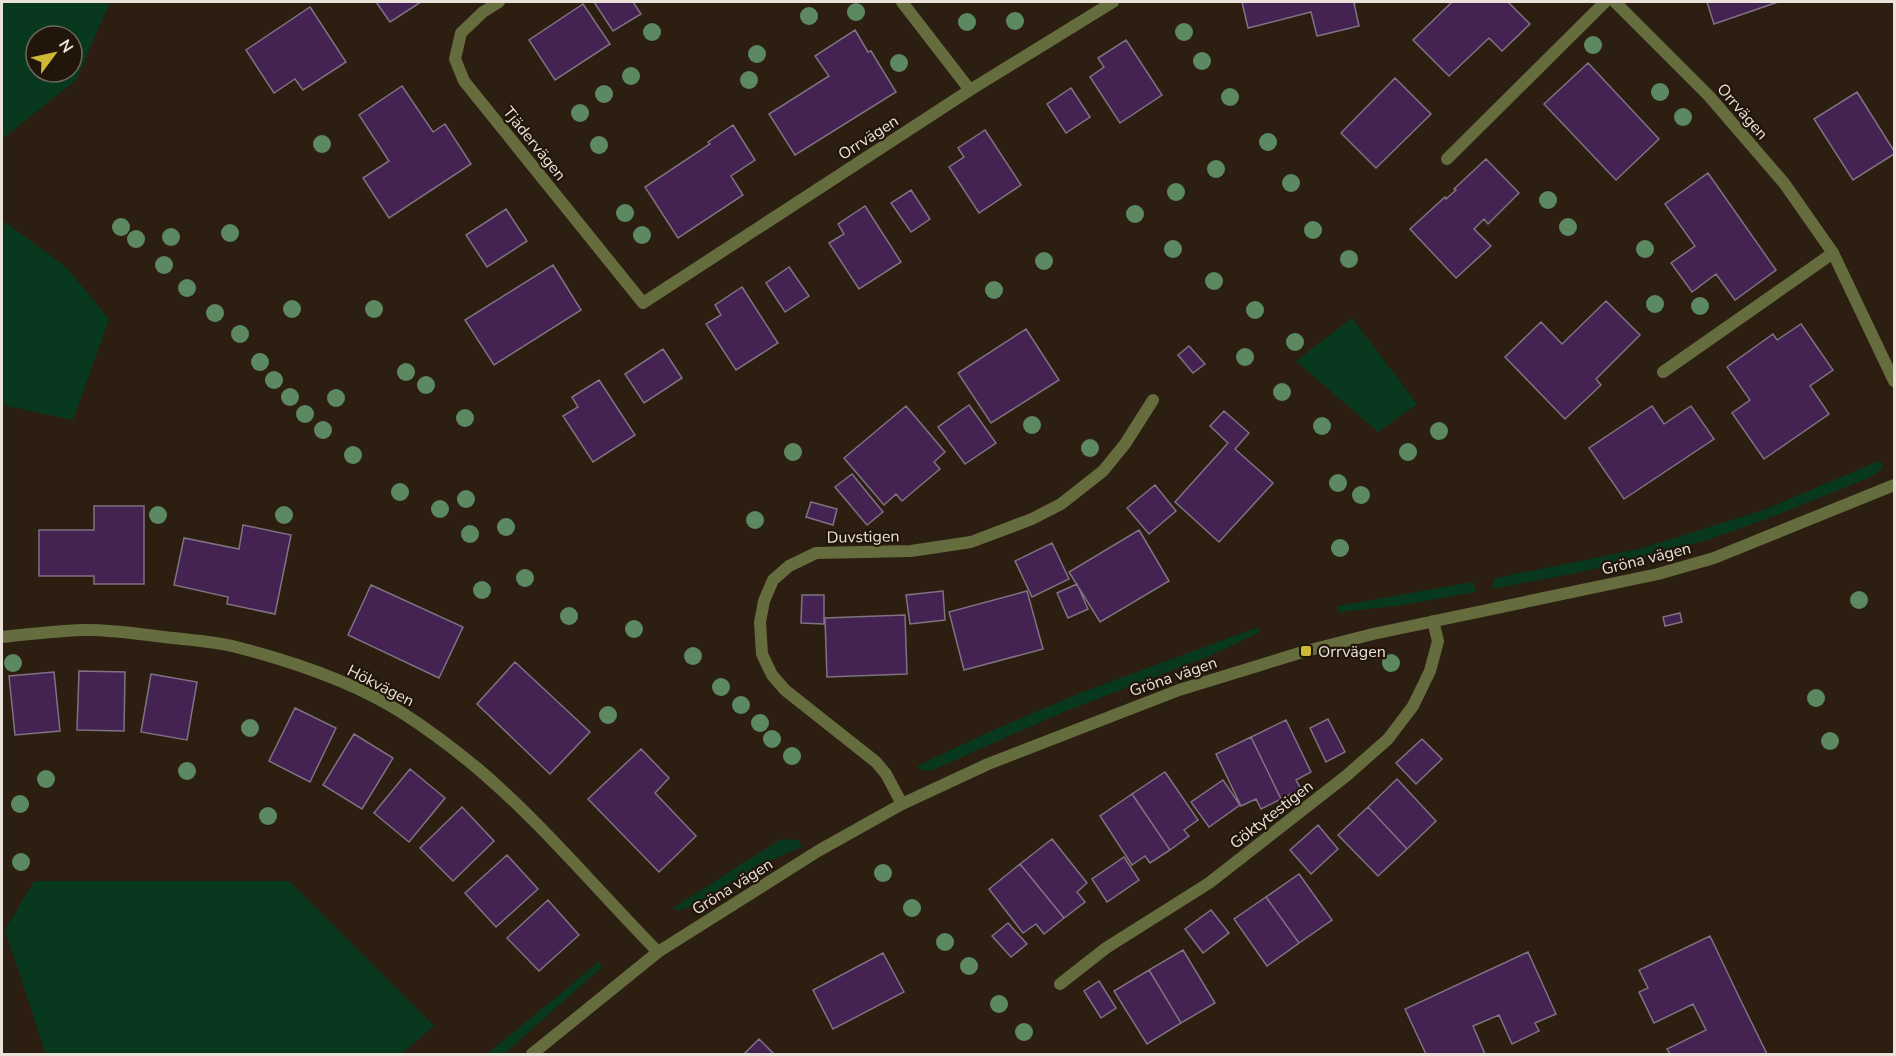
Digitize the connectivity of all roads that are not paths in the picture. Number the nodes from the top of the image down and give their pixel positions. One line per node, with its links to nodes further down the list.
1 (499, 2): 9 (street, Tjädervägen)
2 (902, 2): 6 (street)
3 (1113, 2): 6 (street, Orrvägen)
4 (1605, 2): 7 (street)
5 (1615, 2): 8 (street, Orrvägen)
6 (970, 90): 9 (street, Orrvägen)
7 (1447, 159)
8 (1833, 253): 10 (street); 11 (street, Orrvägen)
9 (643, 303)
10 (1663, 372)
11 (1894, 381)
12 (1153, 400): 16 (street, Duvstigen)
13 (1894, 485): 14 (street, Gröna vägen)
14 (1433, 621): 16 (street, Gröna vägen); 18 (street, Göktytestigen)
15 (2, 637): 17 (street, Hökvägen)
16 (902, 804): 17 (street, Gröna vägen)
17 (658, 952): 19 (street, Gröna vägen)
18 (1060, 984)
19 (532, 1054)

